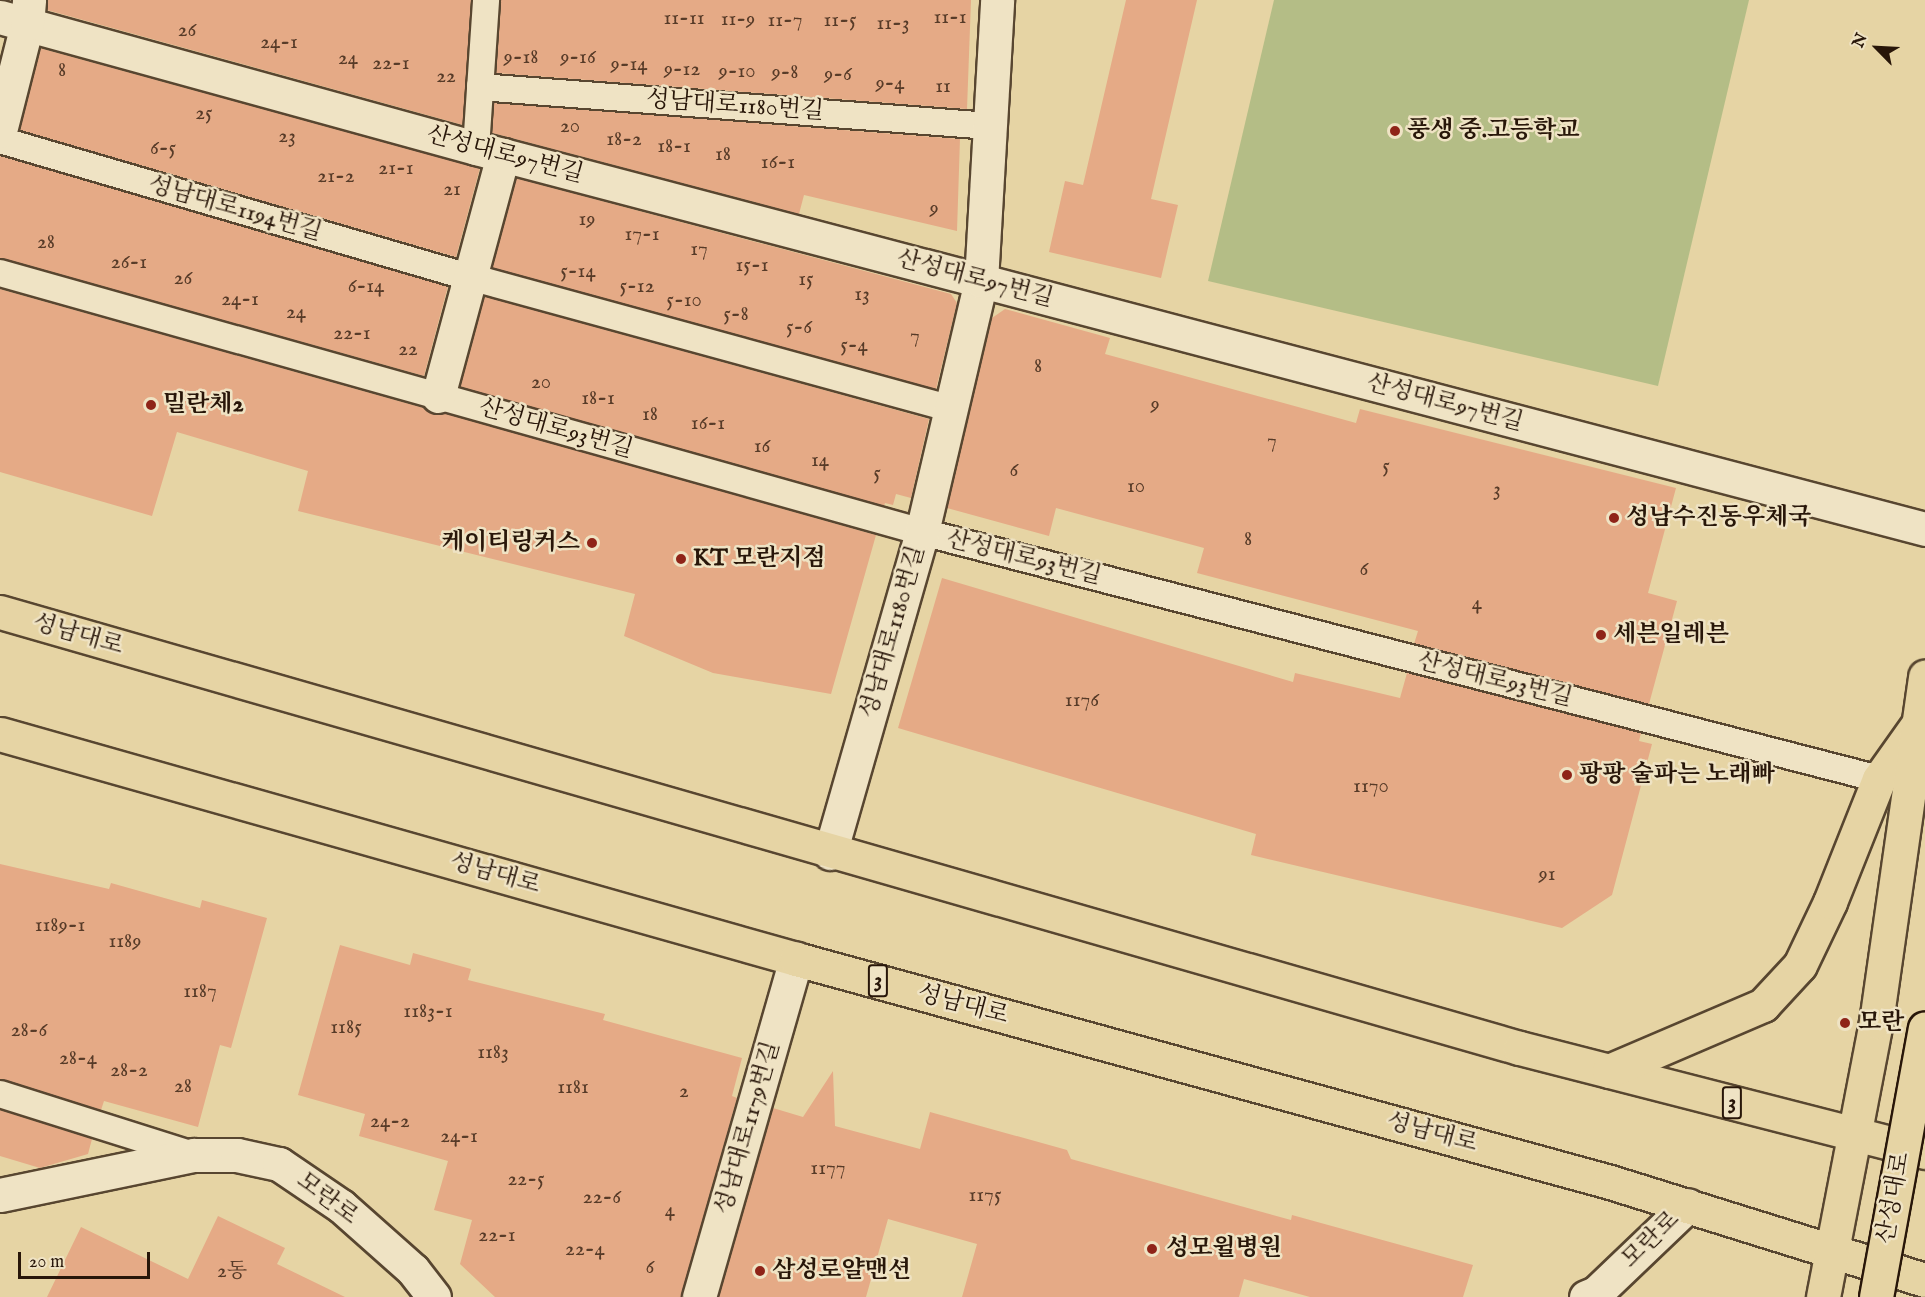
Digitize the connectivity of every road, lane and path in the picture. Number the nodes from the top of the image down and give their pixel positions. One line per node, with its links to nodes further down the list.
1 (486, 0): 4 (lane)
2 (997, 0): 5 (street, 성남대로1180번길)
3 (18, 14): 6 (street); 8 (street, 산성대로97번길)
4 (480, 87): 5 (lane, 성남대로1180번길); 8 (lane)
5 (990, 126): 11 (street, 성남대로1180번길)
6 (0, 131)
7 (0, 140): 10 (lane, 성남대로1194번길)
8 (490, 152): 10 (street); 11 (street, 산성대로97번길)
9 (0, 273): 12 (lane, 산성대로93번길)
10 (470, 277): 12 (street); 13 (lane)
11 (981, 281): 13 (street, 성남대로1180번길); 14 (street, 산성대로97번길)
12 (438, 396): 15 (lane, 산성대로93번길)
13 (951, 409): 15 (street, 성남대로1180번길)
14 (1925, 529)
15 (922, 532): 20 (lane, 산성대로93번길); 21 (street, 성남대로1180번길)
16 (0, 612): 21 (main road, 성남대로 / 3)
17 (1925, 676): 18 (main road)
18 (1919, 723): 20 (main road); 26 (main road)
19 (0, 734): 22 (main road, 성남대로 / 3)
20 (1879, 779): 24 (main road)
21 (830, 853): 24 (main road, 성남대로 / 3)
22 (796, 959): 30 (main road, 성남대로 / 3); 34 (street, 성남대로1179번길)
23 (1925, 1028): 37 (main road, 산성대로, bridge)
24 (1609, 1071): 26 (main road, 성남대로 / 3)
25 (0, 1094): 28 (lane, 모란로)
26 (1855, 1135): 27 (main road, 성남대로 / 3); 31 (main road)
27 (1925, 1152)
28 (194, 1155): 29 (street, 모란로); 33 (street, 모란로)
29 (0, 1195)
30 (1688, 1205): 31 (main road, 성남대로 / 3); 35 (street, 모란로)
31 (1832, 1250): 32 (main road, 성남대로); 36 (main road)
32 (1925, 1280)
33 (434, 1297)
34 (699, 1297)
35 (1586, 1297)
36 (1823, 1297)
37 (1876, 1297)

